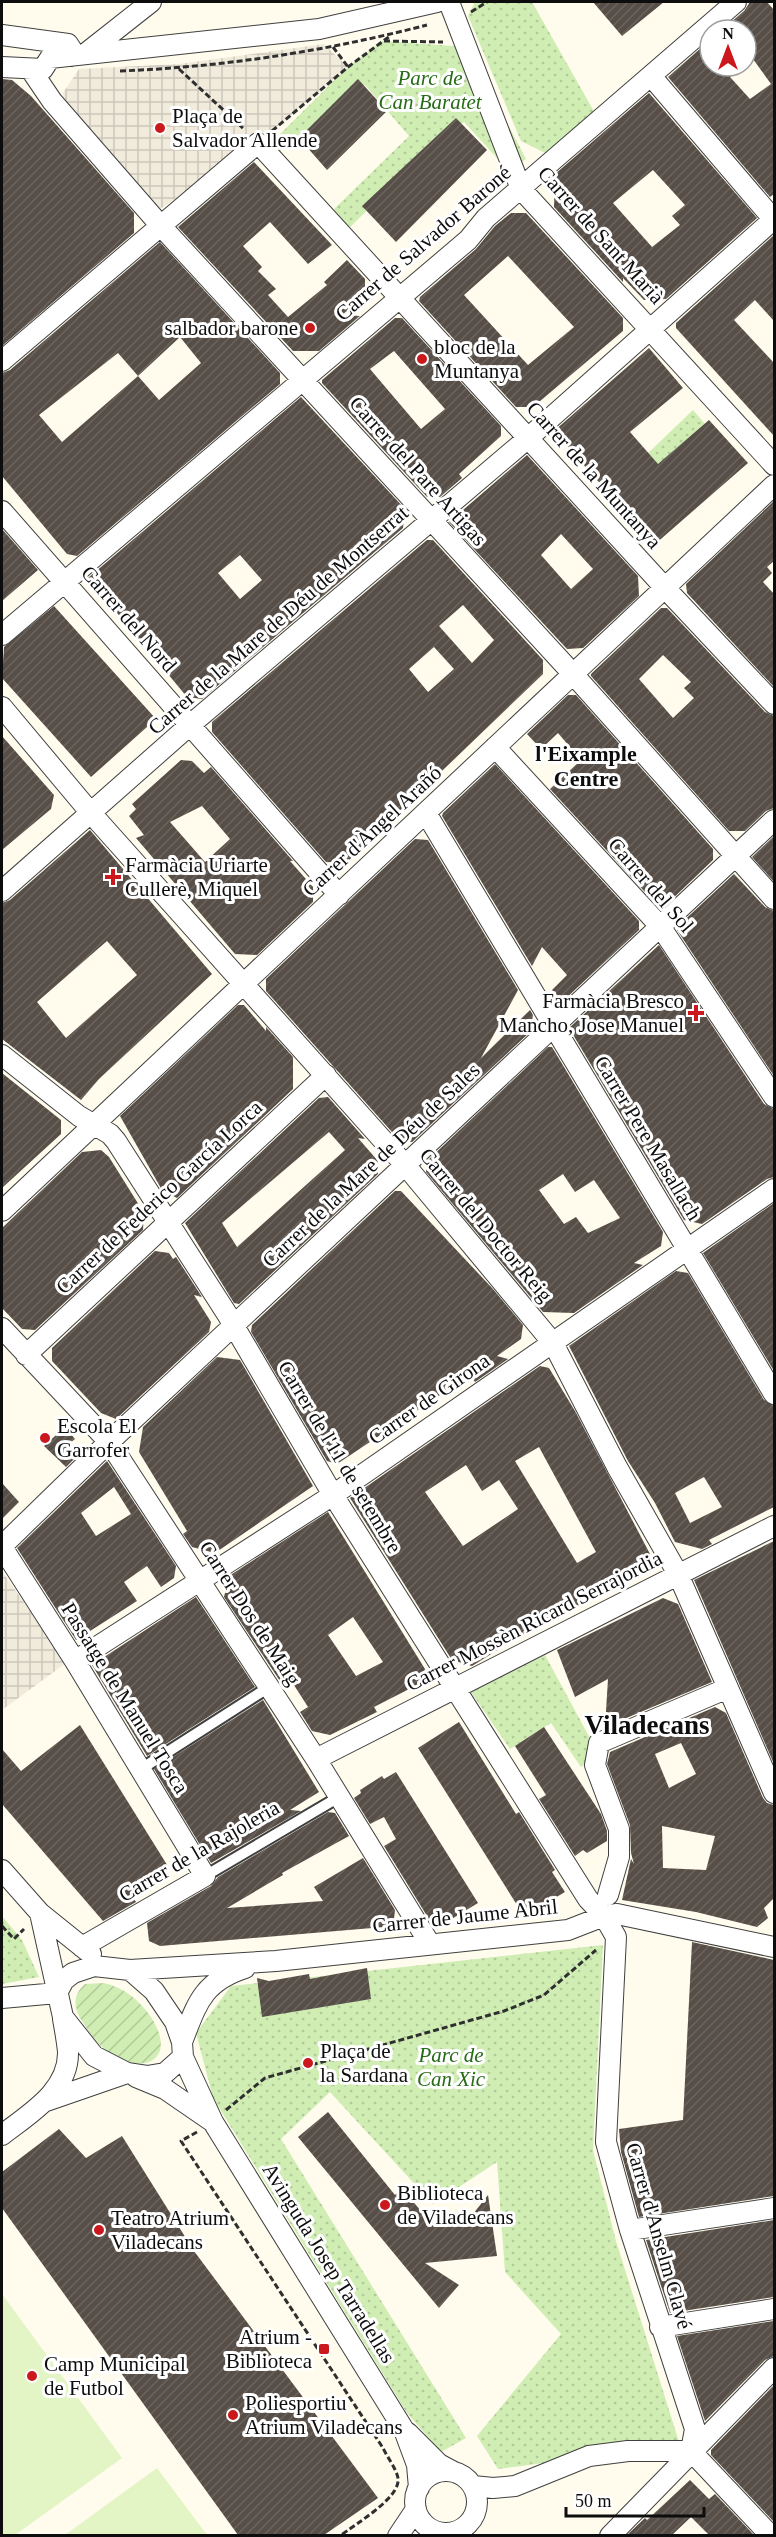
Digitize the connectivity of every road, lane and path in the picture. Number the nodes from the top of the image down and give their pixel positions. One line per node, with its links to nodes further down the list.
1 (151, 2): 10 (street)
2 (437, 2): 6 (street)
3 (449, 2): 9 (street, Carrer de Sant Marià)
4 (736, 2): 15 (street, Carrer de Salvador Baroné)
5 (409, 24): 8 (path)
6 (319, 28): 10 (street); 13 (path)
7 (2, 35): 10 (street)
8 (382, 41): 9 (path); 13 (path)
9 (467, 47): 17 (street, Carrer de Sant Marià)
10 (78, 55): 14 (street)
11 (179, 64): 16 (path)
12 (2, 67): 14 (street)
13 (348, 67): 16 (path)
14 (31, 70): 19 (street, Carrer del Pare Artigas)
15 (651, 76): 17 (street, Carrer de Salvador Baroné); 18 (street)
16 (258, 143): 19 (street); 20 (street, Carrer de la Muntanya)
17 (521, 189): 20 (street, Carrer de Salvador Baroné); 21 (street, Carrer de Sant Marià)
18 (774, 219): 21 (street, Carrer de la Mare de Déu de Montserrat)
19 (160, 225): 22 (street); 23 (street, Carrer del Pare Artigas)
20 (399, 296): 23 (street, Carrer de Salvador Baroné); 24 (street, Carrer de la Muntanya)
21 (652, 329): 24 (street, Carrer de la Mare de Déu de Montserrat); 25 (street, Carrer de Sant Marià)
22 (2, 361)
23 (304, 380): 28 (street, Carrer del Pare Artigas); 29 (street, Carrer de Salvador Baroné)
24 (527, 439): 28 (street, Carrer de la Mare de Déu de Montserrat); 30 (street, Carrer de la Muntanya)
25 (774, 465)
26 (774, 485): 30 (street, Carrer d'Àngel Arañó)
27 (2, 510): 29 (street, Carrer del Nord)
28 (430, 521): 32 (street, Carrer del Pare Artigas); 35 (street, Carrer de la Mare de Déu de Montserrat)
29 (64, 582): 31 (street, Carrer de Salvador Baroné); 35 (street, Carrer del Nord)
30 (666, 589): 32 (street, Carrer d'Àngel Arañó); 33 (street, Carrer de la Muntanya)
31 (2, 634)
32 (573, 675): 36 (street, Carrer d'Àngel Arañó); 40 (street, Carrer del Pare Artigas)
33 (774, 704)
34 (2, 707): 37 (street, Carrer del Doctor Reig)
35 (190, 725): 37 (street, Carrer de la Mare de Déu de Montserrat); 42 (street, Carrer del Nord)
36 (495, 747): 38 (street, Carrer d'Àngel Arañó); 44 (street, Carrer del Sol)
37 (90, 813): 41 (street, Carrer de la Mare de Déu de Montserrat); 45 (street, Carrer del Doctor Reig)
38 (426, 813): 42 (street, Carrer d'Àngel Arañó); 46 (street, Carrer Pere Masallach)
39 (774, 820): 40 (street, Carrer de la Mare de Déu de Sales)
40 (738, 856): 43 (street, Carrer del Pare Artigas); 44 (street, Carrer de la Mare de Déu de Sales)
41 (2, 891)
42 (339, 895): 45 (street, Carrer d'Àngel Arañó)
43 (774, 899)
44 (660, 926): 46 (street, Carrer de la Mare de Déu de Sales); 49 (street, Carrer del Sol)
45 (244, 983): 48 (street, Carrer del Doctor Reig); 50 (street, Carrer d'Àngel Arañó)
46 (553, 1026): 51 (street, Carrer de la Mare de Déu de Sales); 55 (street, Carrer Pere Masallach)
47 (2, 1055): 50 (street, Carrer de l'11 de setembre)
48 (326, 1075): 51 (street, Carrer del Doctor Reig); 54 (street, Carrer de Federico García Lorca)
49 (774, 1097)
50 (94, 1125): 53 (street, Carrer d'Àngel Arañó); 54 (street, Carrer de l'11 de setembre)
51 (406, 1166): 57 (street, Carrer de la Mare de Déu de Sales); 58 (street, Carrer del Doctor Reig)
52 (774, 1189): 55 (street, Carrer de Girona)
53 (2, 1212)
54 (168, 1221): 57 (street, Carrer de l'11 de setembre); 59 (street, Carrer de Federico García Lorca)
55 (687, 1249): 58 (street, Carrer de Girona); 60 (street, Carrer Pere Masallach)
56 (2, 1328): 59 (street, Carrer Dos de Maig)
57 (234, 1328): 61 (street, Carrer de la Mare de Déu de Sales); 62 (street, Carrer de l'11 de setembre)
58 (553, 1343): 62 (street, Carrer de Girona); 65 (street, Carrer del Doctor Reig)
59 (26, 1355): 61 (street, Carrer Dos de Maig)
60 (774, 1394)
61 (110, 1442): 64 (street, Carrer de la Mare de Déu de Sales); 66 (street, Carrer Dos de Maig)
62 (333, 1495): 66 (street, Carrer de Girona); 69 (street, Carrer de l'11 de setembre)
63 (774, 1526): 65 (street, Carrer Mossèn Ricard Serrajordia)
64 (2, 1546): 67 (street, Passatge de Manuel Tosca)
65 (678, 1574): 69 (street, Carrer Mossèn Ricard Serrajordia); 70 (street, Carrer del Doctor Reig)
66 (200, 1581): 67 (street, Carrer de Girona); 68 (street, Carrer Dos de Maig)
67 (75, 1661): 72 (street, Passatge de Manuel Tosca)
68 (269, 1687): 71 (street, Carrer Dos de Maig); 72 (lane)
69 (456, 1688): 71 (street, Carrer Mossèn Ricard Serrajordia); 79 (street, Carrer de l'11 de setembre)
70 (728, 1688): 73 (street, Carrer del Doctor Reig); 77 (street)
71 (316, 1759): 74 (street, Carrer Dos de Maig)
72 (141, 1769): 76 (street, Passatge de Manuel Tosca)
73 (774, 1793)
74 (339, 1797): 76 (lane, Carrer de la Rajoleria); 82 (street, Carrer Dos de Maig)
75 (2, 1870): 78 (street)
76 (205, 1876): 84 (street, Carrer de la Rajoleria)
77 (608, 1895)
78 (40, 1913): 80 (path); 84 (street); 88 (street)
79 (604, 1916): 81 (street, Carrer de Jaume Abril); 82 (street, Carrer de Jaume Abril); 97 (street, Carrer d'Anselm Clavé)
80 (2, 1926)
81 (770, 1940)
82 (430, 1944): 85 (street, Carrer de Jaume Abril)
83 (602, 1945): 94 (path)
84 (82, 1947): 86 (street)
85 (276, 1960): 87 (street, Carrer de Jaume Abril); 91 (street, Carrer de Jaume Abril)
86 (108, 1966): 87 (street); 88 (street)
87 (130, 1970): 91 (street)
88 (57, 1993): 89 (street); 90 (street)
89 (2, 1998)
90 (63, 2017): 92 (street); 93 (street)
91 (182, 2049): 92 (street); 94 (street, Avinguda Josep Tarradellas)
92 (127, 2073): 93 (street); 94 (street, Avinguda Josep Tarradellas)
93 (44, 2102): 95 (street)
94 (213, 2122): 101 (street, Avinguda Josep Tarradellas); 109 (path)
95 (2, 2135)
96 (774, 2208): 97 (street)
97 (630, 2230): 99 (street, Carrer d'Anselm Clavé)
98 (774, 2309): 99 (street)
99 (660, 2327): 102 (street, Carrer d'Anselm Clavé)
100 (774, 2368): 102 (street)
101 (404, 2430): 103 (street, Avinguda Josep Tarradellas); 105 (street, Avinguda Josep Tarradellas)
102 (691, 2451): 104 (street); 113 (street); 114 (street)
103 (454, 2472): 104 (street); 105 (street)
104 (473, 2486): 107 (street)
105 (419, 2488): 106 (street)
106 (416, 2509): 108 (street); 110 (street)
107 (474, 2516): 108 (street); 112 (street)
108 (441, 2532): 111 (street)
109 (340, 2535)
110 (398, 2535)
111 (411, 2535)
112 (480, 2535)
113 (610, 2535)
114 (771, 2535)

